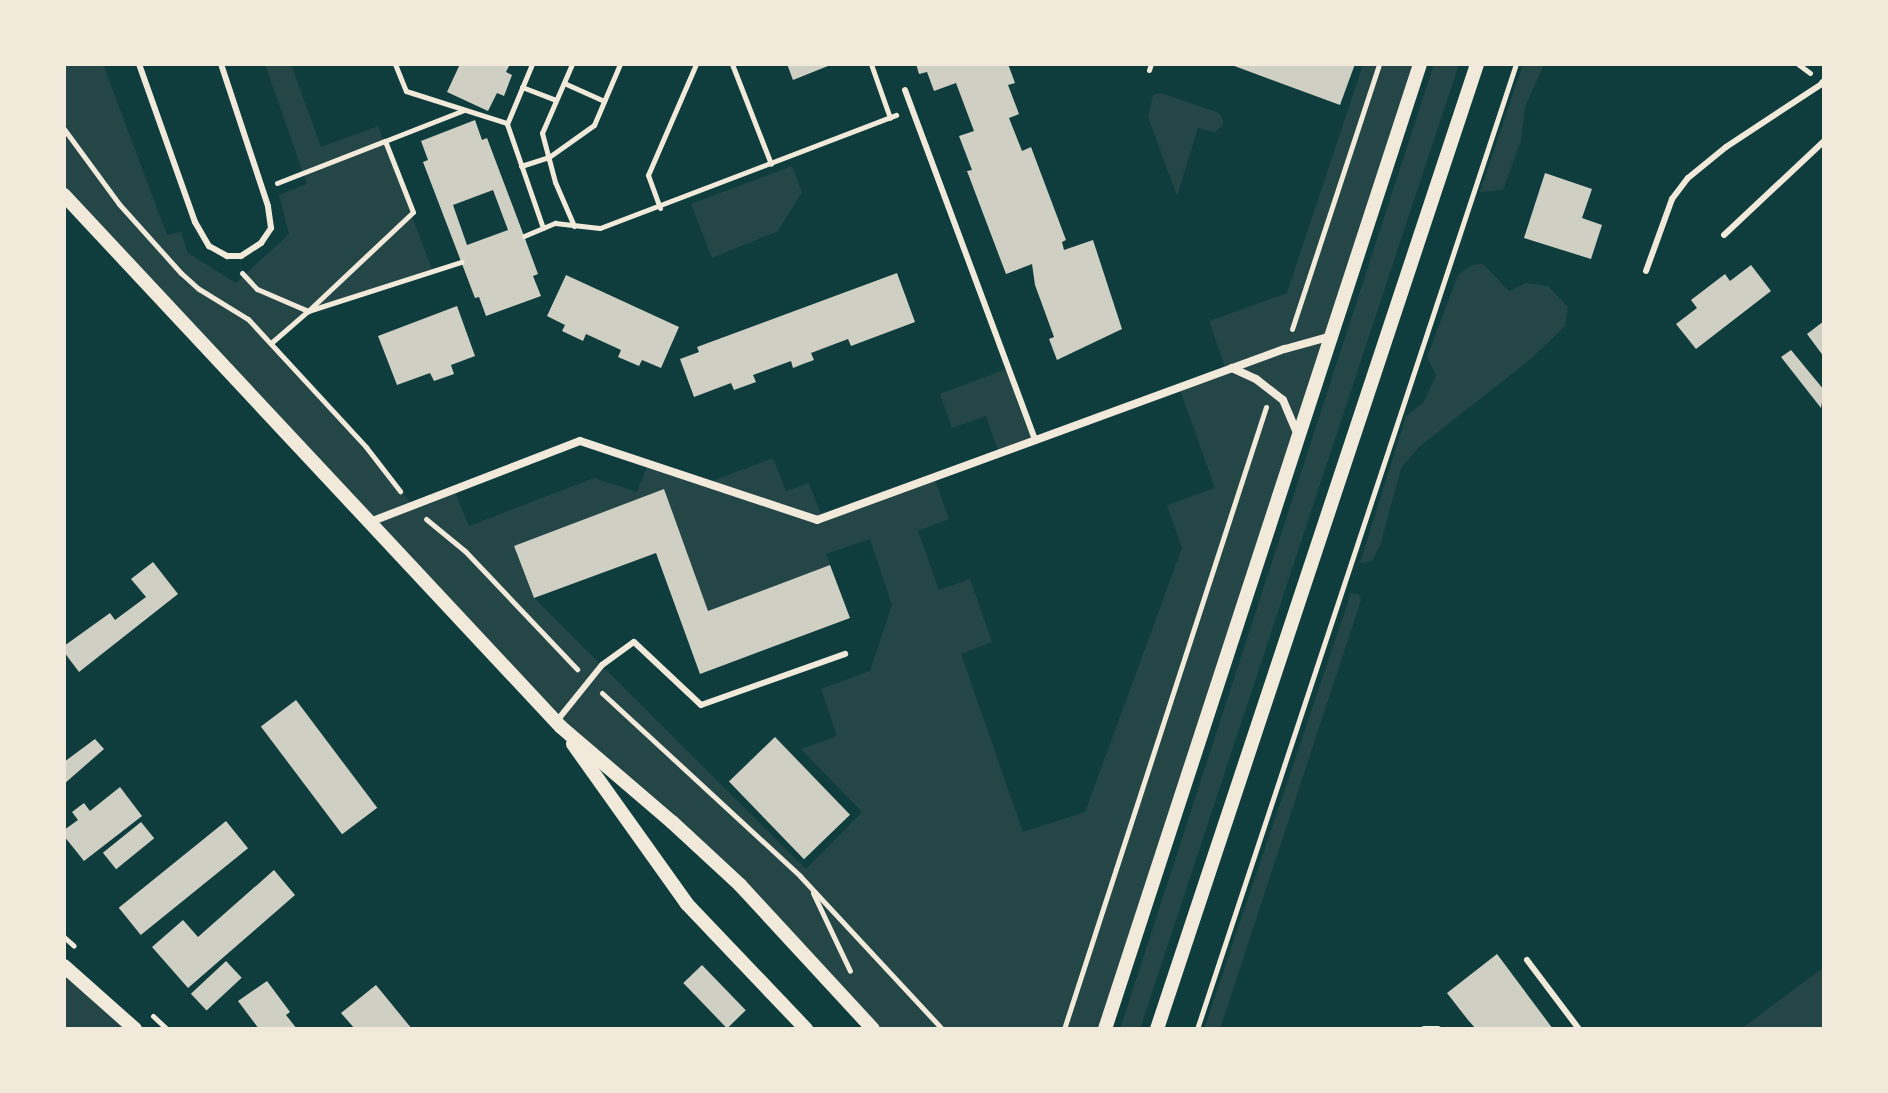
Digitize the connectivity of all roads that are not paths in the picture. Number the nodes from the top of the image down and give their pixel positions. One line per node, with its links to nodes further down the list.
1 (139, 64): 2 (lane)
2 (221, 64)
3 (1420, 64): 11 (street)
4 (1477, 64): 24 (street)
5 (1824, 84): 10 (lane)
6 (905, 90): 14 (lane)
7 (1824, 141): 9 (lane)
8 (64, 195): 15 (street)
9 (1724, 235)
10 (1646, 271)
11 (1332, 336): 12 (street); 13 (street)
12 (1232, 368): 13 (street); 14 (street)
13 (1298, 435): 23 (street)
14 (1035, 439): 15 (street)
15 (369, 523): 17 (street)
16 (845, 654): 17 (lane)
17 (559, 724): 21 (street); 22 (street)
18 (1527, 960): 27 (lane)
19 (64, 966): 20 (street)
20 (129, 1027)
21 (806, 1029)
22 (873, 1029)
23 (1105, 1029)
24 (1157, 1029)
25 (1424, 1029): 26 (lane)
26 (1438, 1029)
27 (1579, 1029)

